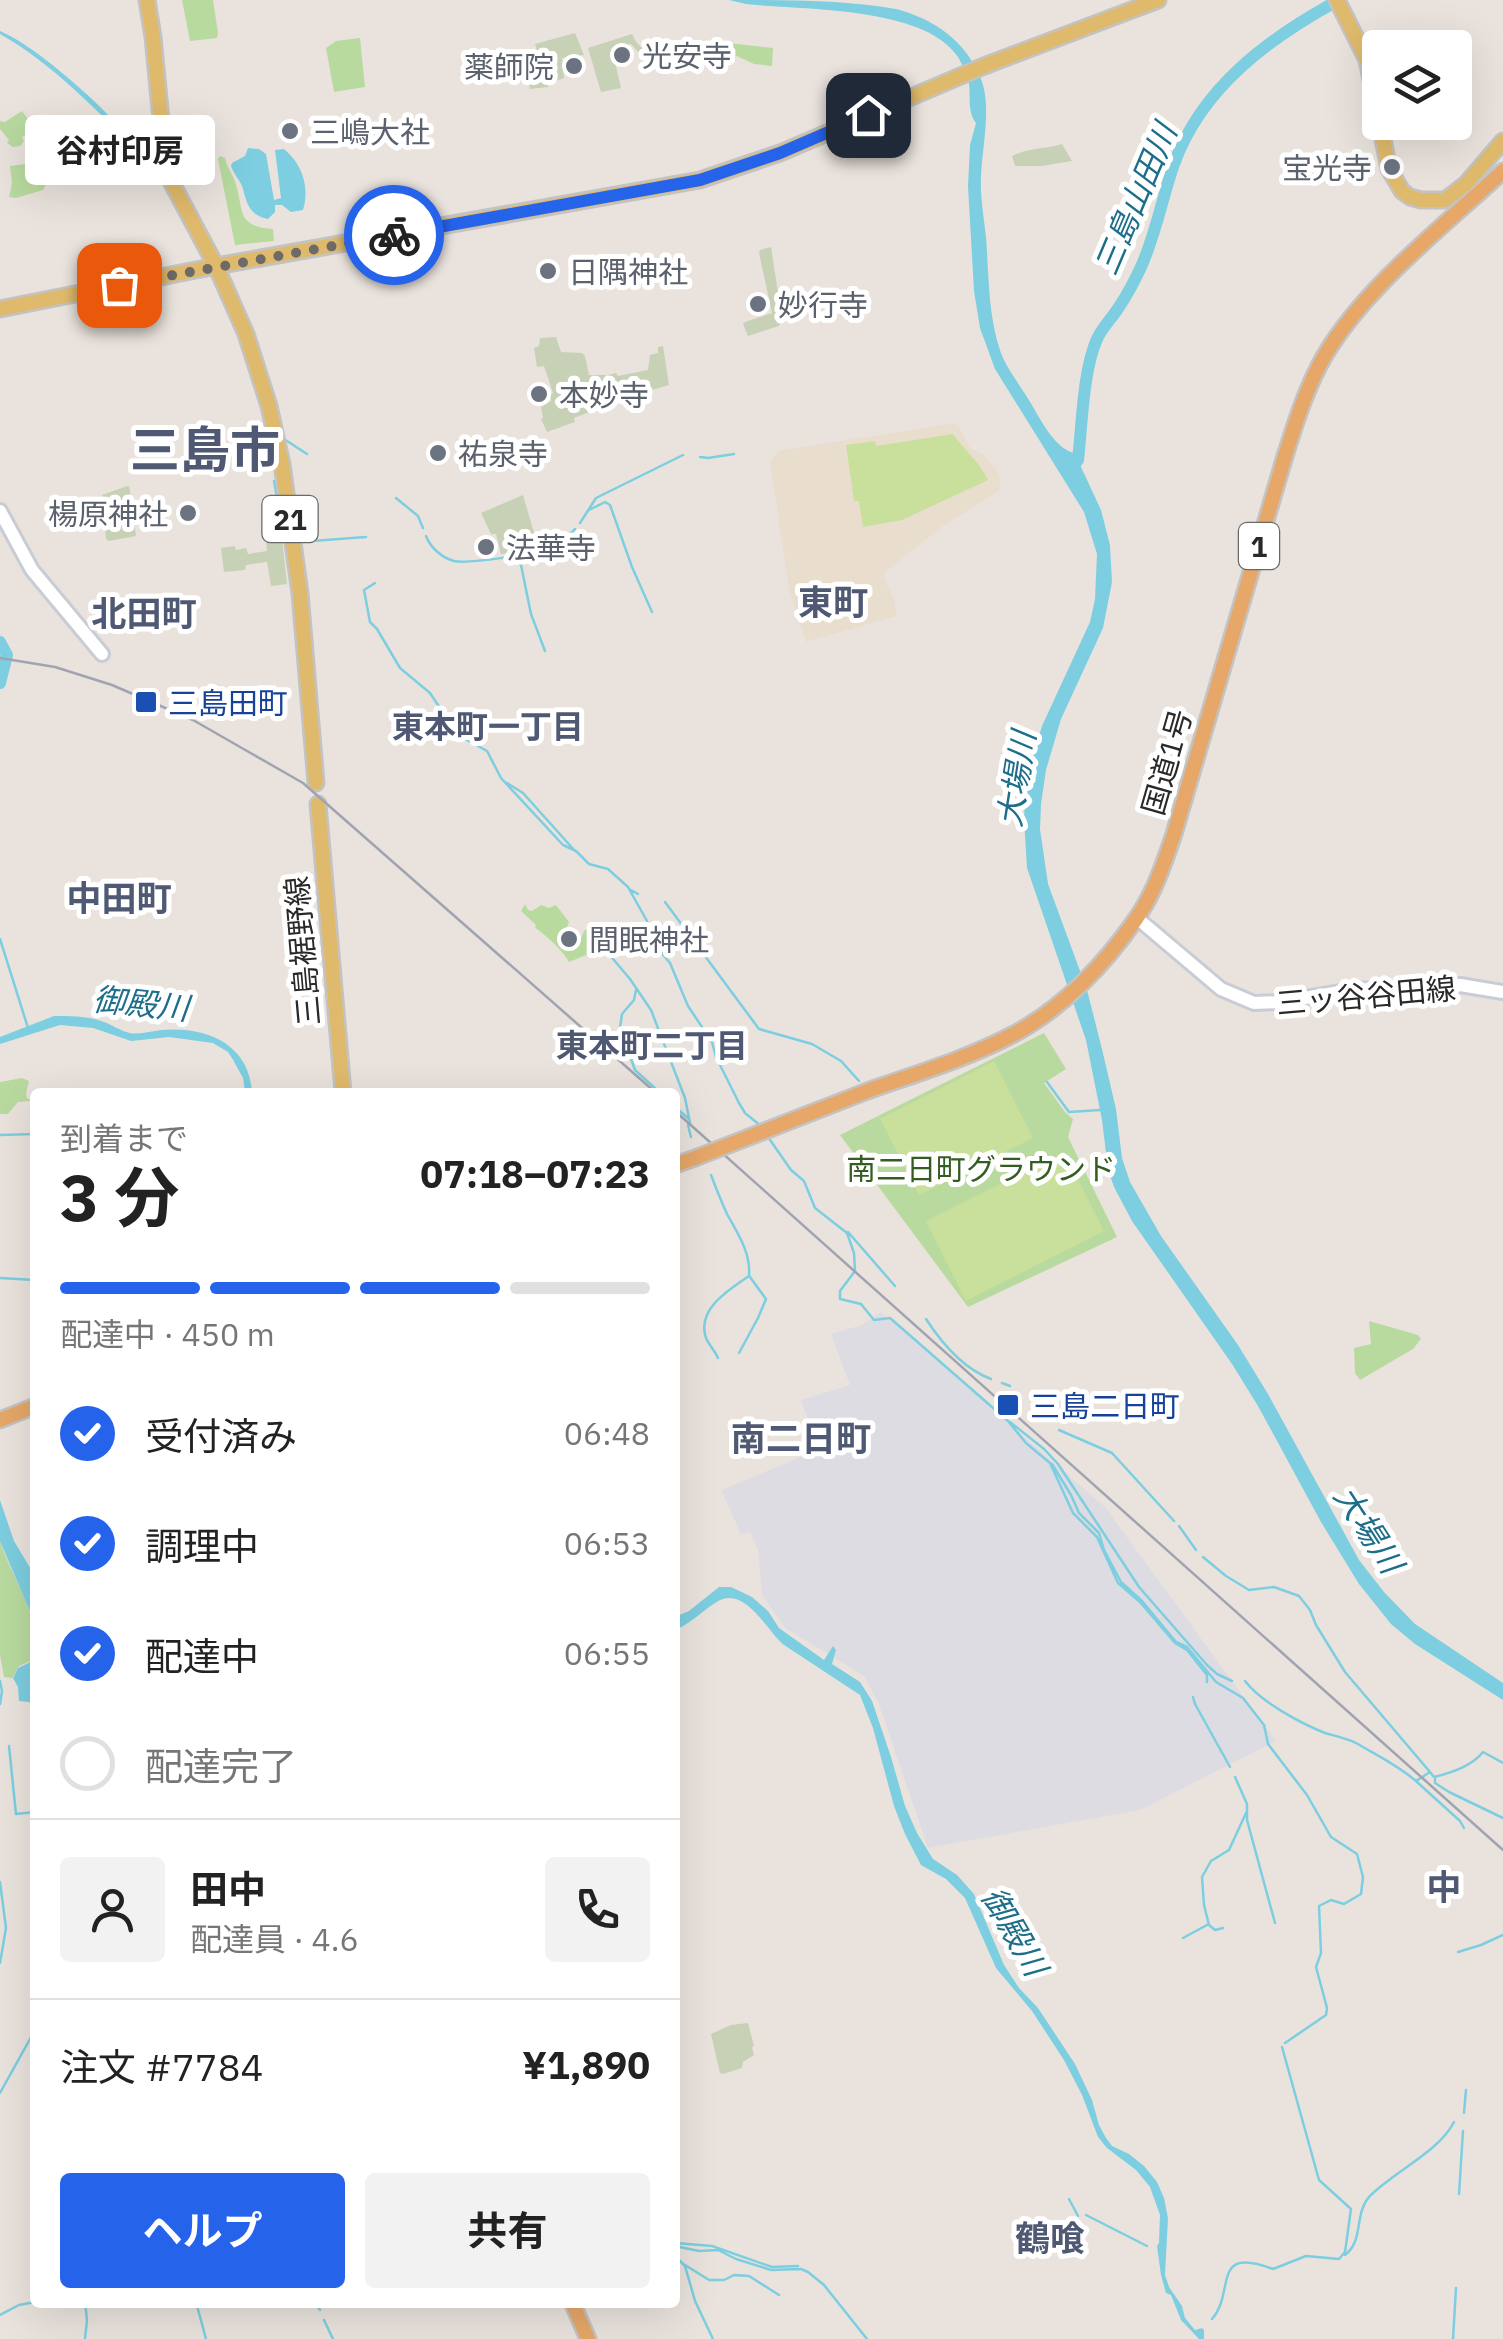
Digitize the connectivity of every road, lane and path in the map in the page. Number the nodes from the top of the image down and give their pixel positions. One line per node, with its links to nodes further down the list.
1 (147, 0): 6 (main road, 21)
2 (1158, 0): 6 (main road)
3 (1340, 5): 4 (main road)
4 (1503, 141)
5 (1503, 171): 12 (highway, 国道1号 / 1)
6 (216, 266): 7 (main road); 10 (main road, 21)
7 (0, 309)
8 (0, 511): 9 (main road)
9 (102, 654)
10 (316, 782)
11 (318, 804): 14 (main road, 三島裾野線)
12 (1137, 918): 13 (main road, 三ッ谷谷田線); 15 (highway, 国道1号 / 1, bridge)
13 (1503, 992)
14 (343, 1088)
15 (680, 1163)
16 (30, 1408): 18 (highway)
17 (30, 1418): 19 (highway)
18 (0, 1420)
19 (0, 1430)
20 (567, 2308): 22 (highway)
21 (575, 2308): 23 (highway)
22 (580, 2339)
23 (588, 2339)

